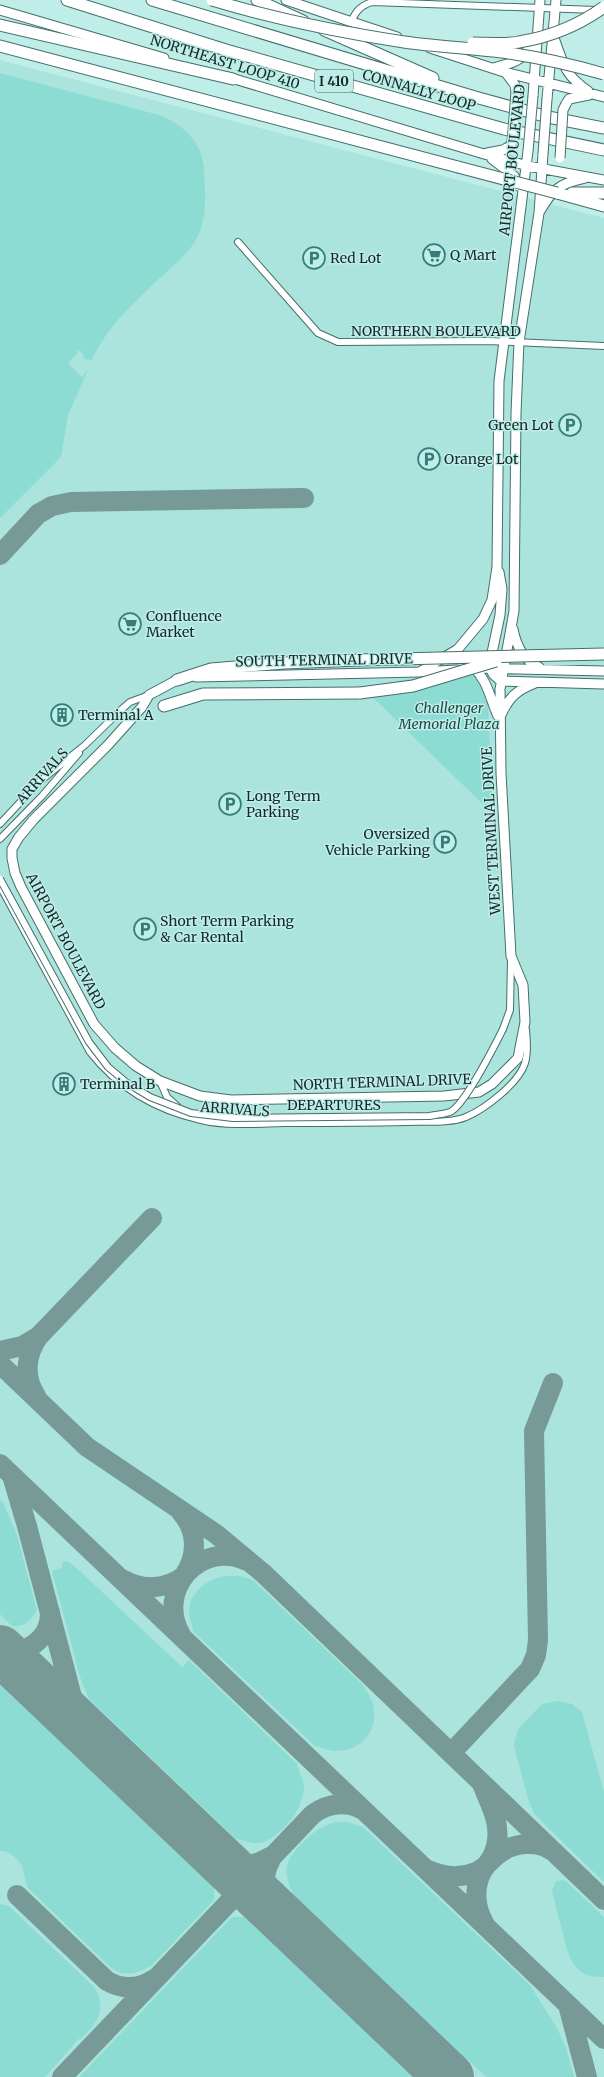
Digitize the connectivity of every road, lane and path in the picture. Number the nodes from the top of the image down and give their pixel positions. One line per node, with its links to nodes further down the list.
1 (67, 0): 27 (highway, CONNALLY LOOP / I 410)
2 (152, 0): 24 (highway, CONNALLY LOOP / I 410)
3 (212, 0): 15 (highway, bridge)
4 (257, 0): 24 (highway)
5 (286, 0): 11 (main road)
6 (539, 4): 7 (street); 11 (street); 14 (main road, AIRPORT BOULEVARD)
7 (556, 4): 9 (street); 13 (main road, AIRPORT BOULEVARD)
8 (604, 7): 15 (highway, bridge)
9 (604, 10)
10 (0, 12): 20 (main road, NORTHEAST LOOP 410)
11 (351, 22): 17 (main road)
12 (0, 25): 20 (highway)
13 (553, 35): 22 (main road, AIRPORT BOULEVARD); 23 (main road)
14 (537, 36): 17 (main road); 21 (main road, AIRPORT BOULEVARD)
15 (430, 44): 19 (highway, bridge)
16 (0, 46): 34 (highway, bridge)
17 (493, 68): 18 (main road)
18 (504, 72): 21 (main road); 28 (main road, bridge)
19 (604, 74)
20 (233, 79): 28 (main road, NORTHEAST LOOP 410)
21 (534, 80): 22 (main road); 29 (main road, AIRPORT BOULEVARD, bridge)
22 (548, 83): 23 (main road); 30 (main road, AIRPORT BOULEVARD, bridge)
23 (593, 94): 25 (main road); 31 (main road, bridge)
24 (476, 97): 26 (highway, CONNALLY LOOP / I 410)
25 (604, 97)
26 (604, 128)
27 (604, 150)
28 (484, 154): 29 (main road, NORTHEAST LOOP 410); 36 (main road)
29 (528, 166): 30 (main road, NORTHEAST LOOP 410); 36 (main road, AIRPORT BOULEVARD)
30 (542, 169): 31 (main road, NORTHEAST LOOP 410); 38 (main road, AIRPORT BOULEVARD)
31 (575, 174): 32 (main road, NORTHEAST LOOP 410)
32 (589, 177): 33 (main road, NORTHEAST LOOP 410); 38 (main road)
33 (604, 180)
34 (558, 192): 35 (highway); 37 (highway)
35 (604, 193)
36 (522, 205): 40 (main road, AIRPORT BOULEVARD)
37 (604, 206)
38 (539, 213): 41 (main road, AIRPORT BOULEVARD)
39 (238, 242): 40 (street, NORTHERN BOULEVARD)
40 (503, 342): 41 (street, NORTHERN BOULEVARD); 43 (main road, AIRPORT BOULEVARD)
41 (519, 342): 42 (street, NORTHERN BOULEVARD); 44 (main road, AIRPORT BOULEVARD)
42 (604, 346)
43 (497, 567): 47 (main road); 52 (main road, AIRPORT BOULEVARD)
44 (512, 622): 49 (main road, AIRPORT BOULEVARD); 50 (main road)
45 (604, 654): 46 (highway, bridge)
46 (512, 656): 54 (highway, bridge); 60 (highway, bridge)
47 (489, 667): 48 (main road, SOUTH TERMINAL DRIVE); 49 (main road, SOUTH TERMINAL DRIVE); 55 (main road)
48 (474, 668): 52 (main road, SOUTH TERMINAL DRIVE); 61 (main road)
49 (504, 668): 50 (main road, SOUTH TERMINAL DRIVE); 55 (main road, AIRPORT BOULEVARD)
50 (542, 669): 51 (main road, SOUTH TERMINAL DRIVE)
51 (604, 671)
52 (418, 672): 54 (main road, SOUTH TERMINAL DRIVE)
53 (604, 675): 57 (main road)
54 (177, 680): 59 (main road, SOUTH TERMINAL DRIVE)
55 (501, 681): 56 (main road); 61 (main road, WEST TERMINAL DRIVE)
56 (539, 682): 57 (main road); 61 (main road)
57 (560, 682): 58 (main road)
58 (604, 684)
59 (149, 695): 62 (street); 69 (main road, AIRPORT BOULEVARD)
60 (164, 706)
61 (500, 719): 67 (main road, WEST TERMINAL DRIVE)
62 (85, 745): 63 (street); 64 (street, ARRIVALS)
63 (0, 824)
64 (0, 839)
65 (0, 879): 67 (street, DEPARTURES, bridge)
66 (0, 886): 71 (street, ARRIVALS)
67 (511, 956): 68 (main road, NORTH TERMINAL DRIVE)
68 (525, 1022): 70 (main road, NORTH TERMINAL DRIVE); 71 (street, ARRIVALS)
69 (136, 1066): 70 (main road, NORTH TERMINAL DRIVE)
70 (160, 1081): 71 (street)
71 (202, 1121)

